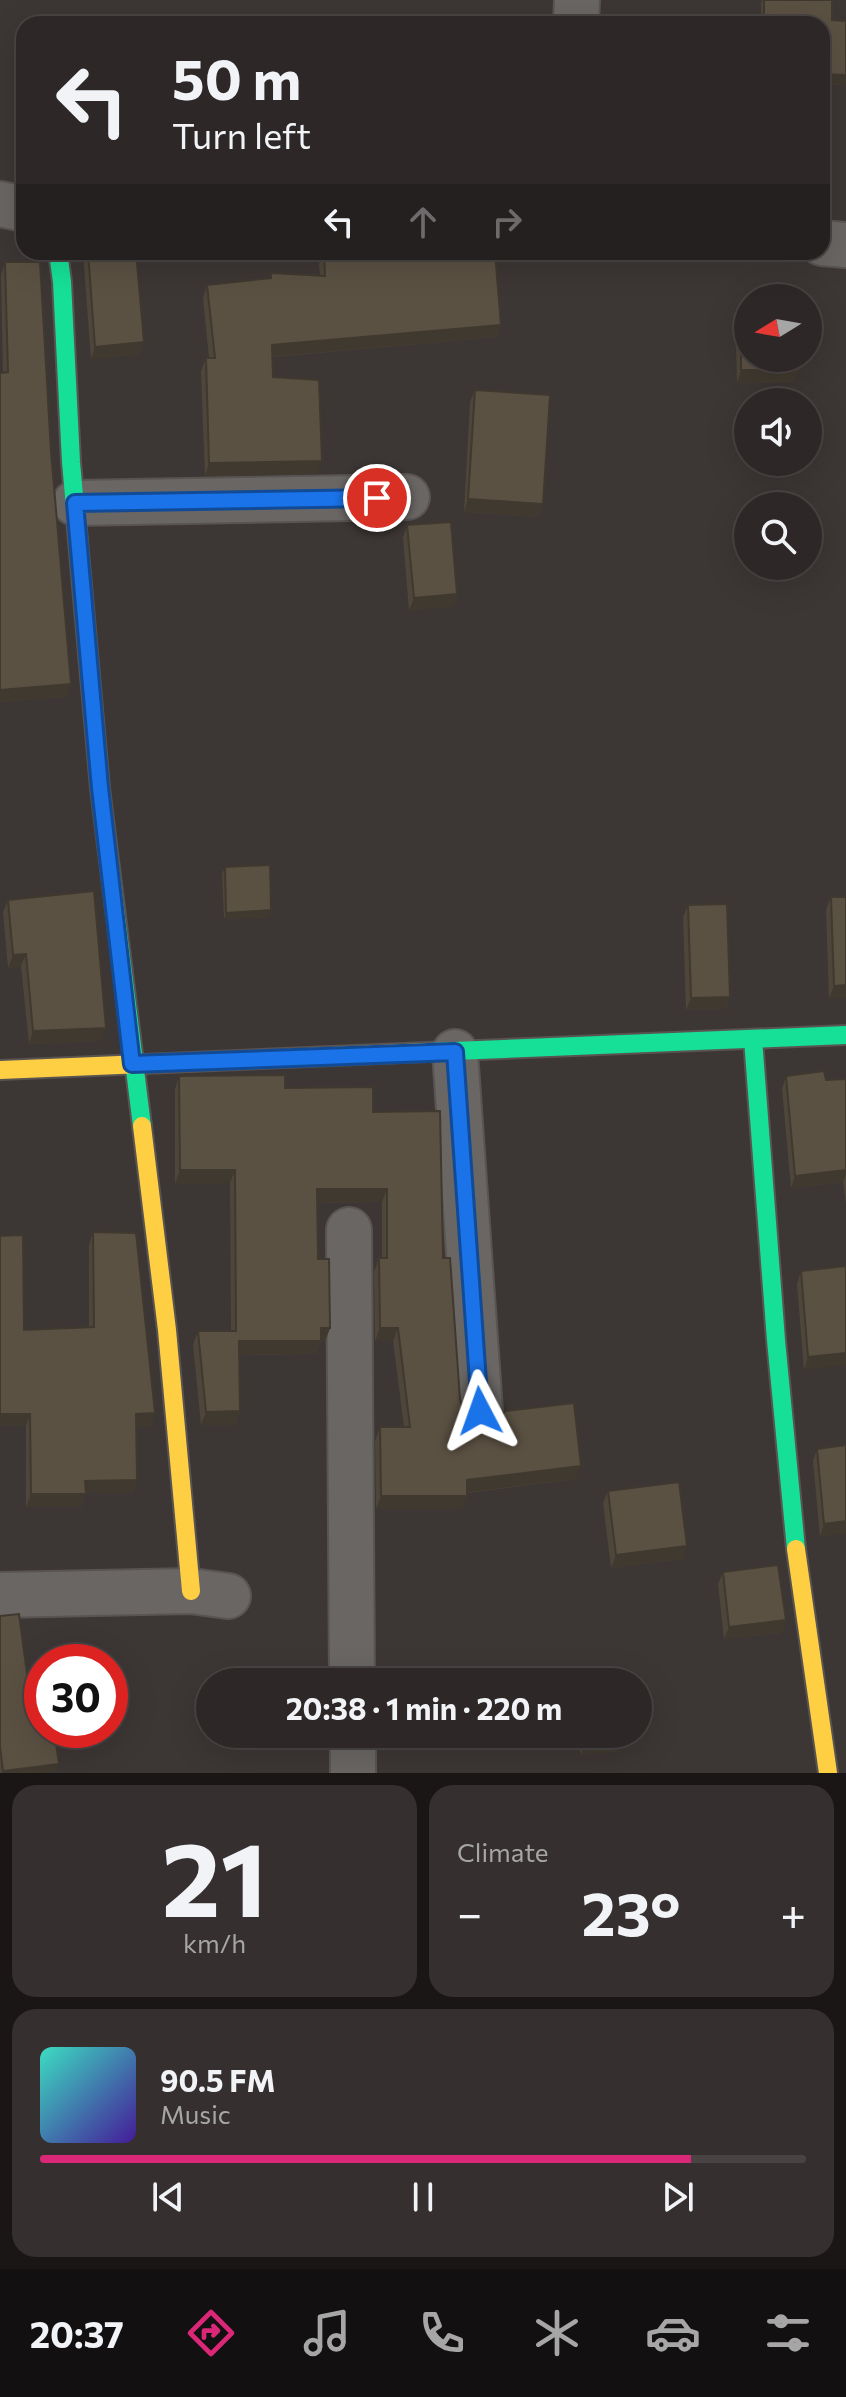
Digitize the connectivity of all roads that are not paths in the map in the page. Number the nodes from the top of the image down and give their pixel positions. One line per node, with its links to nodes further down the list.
1 (59, 260): 3 (street)
2 (407, 497): 3 (street)
3 (75, 503): 7 (street)
4 (846, 1035): 5 (street)
5 (753, 1039): 6 (street); 16 (street)
6 (455, 1052): 7 (street); 10 (street)
7 (132, 1064): 8 (street); 11 (street)
8 (0, 1070)
9 (349, 1230): 13 (street)
10 (480, 1411)
11 (209, 1594): 12 (street)
12 (0, 1595)
13 (352, 1668)
14 (353, 1748): 15 (street)
15 (353, 1773)
16 (828, 1773)

